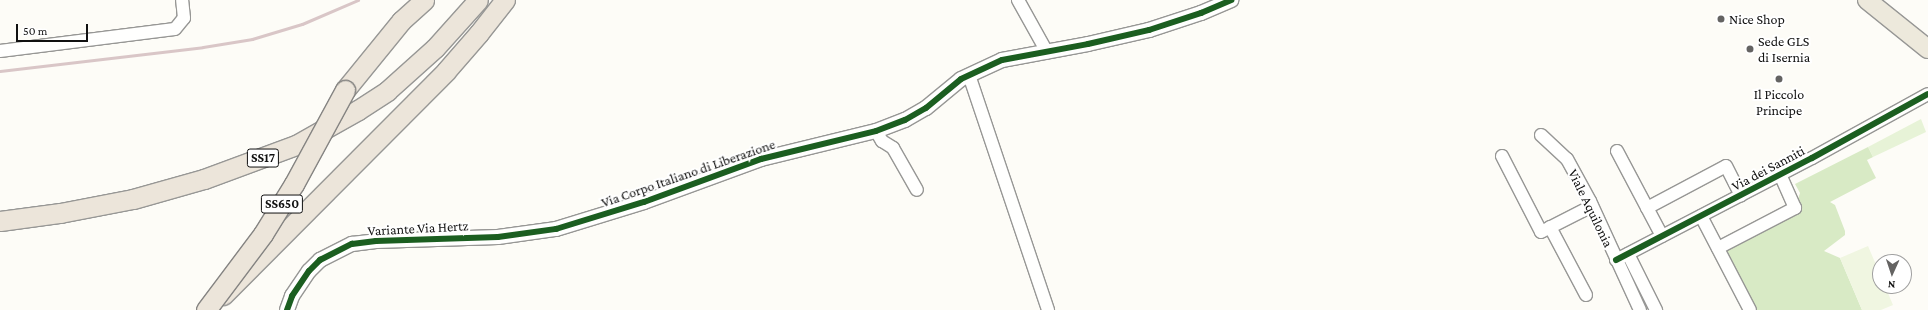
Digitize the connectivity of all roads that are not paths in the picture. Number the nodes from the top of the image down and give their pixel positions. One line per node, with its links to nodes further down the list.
1 (182, 0): 9 (street)
2 (424, 0): 31 (highway, SS650, bridge)
3 (478, 0): 23 (highway, SS17)
4 (505, 0): 31 (highway, SS650, bridge)
5 (1018, 0): 10 (street)
6 (1231, 0): 10 (street, Via Corpo Italiano di Liberazione)
7 (1867, 0): 8 (main road)
8 (1928, 49)
9 (0, 51)
10 (1047, 52): 11 (street, Via Corpo Italiano di Liberazione)
11 (969, 75): 13 (street, Via Corpo Italiano di Liberazione); 33 (street)
12 (1928, 94): 17 (street, Via dei Sanniti)
13 (876, 131): 18 (street); 25 (street, Via Corpo Italiano di Liberazione)
14 (1541, 135): 20 (street, Viale Aquilonia)
15 (1617, 151): 21 (street)
16 (1502, 156): 24 (street)
17 (1780, 175): 19 (street, Via dei Sanniti); 27 (street)
18 (917, 190)
19 (1741, 195): 21 (street); 22 (street, Via dei Sanniti)
20 (1592, 206): 24 (street); 29 (street, Viale Aquilonia)
21 (1647, 208): 26 (street)
22 (1701, 216): 26 (street, Via dei Sanniti); 27 (street)
23 (0, 221)
24 (1550, 227): 30 (street)
25 (556, 229): 32 (street, Variante Via Hertz)
26 (1662, 236): 28 (street, Via dei Sanniti)
27 (1718, 248): 36 (street)
28 (1628, 254): 29 (street, Via dei Sanniti); 35 (street)
29 (1616, 260): 34 (street, Viale Aquilonia)
30 (1586, 295)
31 (206, 310)
32 (287, 310)
33 (1046, 310)
34 (1640, 310)
35 (1656, 310)
36 (1750, 310)

